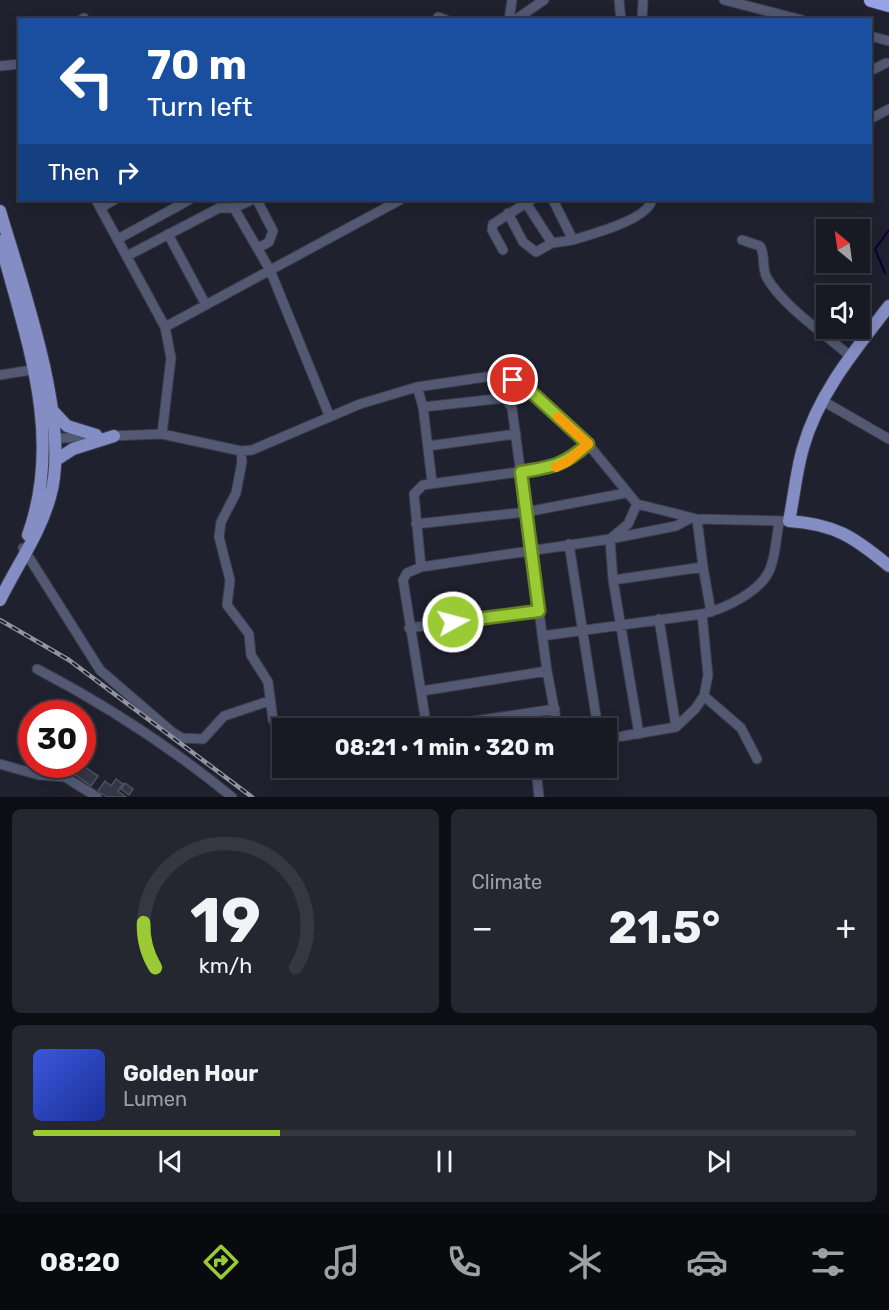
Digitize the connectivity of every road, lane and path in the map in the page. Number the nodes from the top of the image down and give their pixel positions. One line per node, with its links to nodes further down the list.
1 (500, 0): 7 (street)
2 (544, 0): 11 (street)
3 (619, 0): 12 (street)
4 (643, 0): 13 (street)
5 (724, 0): 8 (street)
6 (871, 0): 9 (highway)
7 (512, 1): 10 (street)
8 (737, 2): 14 (street)
9 (889, 4)
10 (509, 18)
11 (518, 18)
12 (621, 18)
13 (642, 18)
14 (795, 18)
15 (872, 37): 16 (street)
16 (889, 41)
17 (889, 51): 20 (street)
18 (1, 63): 19 (street)
19 (18, 64)
20 (888, 65): 21 (street)
21 (872, 70)
22 (889, 109): 23 (street)
23 (872, 118)
24 (187, 201): 37 (street)
25 (250, 201): 33 (street)
26 (258, 201): 42 (street)
27 (398, 201): 45 (street)
28 (526, 201): 35 (street)
29 (528, 201): 41 (street)
30 (554, 201): 38 (street)
31 (652, 201): 38 (street)
32 (98, 204): 37 (street)
33 (234, 208): 36 (street); 42 (street)
34 (0, 211): 50 (main road)
35 (508, 213): 41 (street); 43 (street)
36 (168, 234): 44 (street); 46 (street)
37 (117, 238): 44 (street)
38 (573, 240): 41 (street)
39 (742, 240): 49 (street)
40 (0, 241): 50 (main road)
41 (552, 243)
42 (258, 248): 45 (street)
43 (502, 250)
44 (127, 256): 48 (street)
45 (270, 270): 46 (street); 56 (street)
46 (206, 304): 48 (street)
47 (889, 306): 49 (main road)
48 (165, 327): 57 (street)
49 (850, 356): 53 (main road)
50 (38, 369): 51 (street); 55 (main road); 61 (main road)
51 (0, 375)
52 (417, 387): 54 (street); 56 (street); 63 (street)
53 (823, 401): 62 (street); 73 (main road)
54 (423, 407): 58 (street); 64 (street)
55 (52, 411): 59 (main road); 61 (main road)
56 (329, 415): 65 (street)
57 (162, 434): 60 (street); 65 (street)
58 (516, 434): 64 (street); 67 (street)
59 (96, 435): 60 (street); 61 (street)
60 (114, 436): 66 (main road)
61 (50, 439): 66 (main road); 77 (main road)
62 (889, 439)
63 (588, 444): 67 (street); 69 (street)
64 (428, 446): 68 (street)
65 (241, 451): 95 (street)
66 (56, 460): 77 (main road)
67 (521, 472): 68 (street); 71 (street)
68 (432, 482): 74 (street)
69 (626, 493): 70 (street); 71 (street)
70 (637, 504): 72 (street); 75 (street)
71 (526, 512): 74 (street); 78 (street)
72 (694, 519): 73 (street); 75 (street); 81 (street)
73 (784, 522): 79 (main road); 85 (street)
74 (416, 524): 80 (street)
75 (610, 539): 76 (street); 82 (street)
76 (568, 544): 78 (street); 89 (street)
77 (25, 550): 83 (main road); 95 (street)
78 (530, 550): 80 (street); 84 (street)
79 (889, 566)
80 (422, 567): 88 (street)
81 (703, 567): 82 (street); 85 (street)
82 (613, 580): 87 (street)
83 (0, 600)
84 (539, 611): 88 (street); 90 (street)
85 (706, 613): 86 (street); 94 (street)
86 (659, 619): 87 (street); 102 (street)
87 (621, 624): 89 (street); 103 (street)
88 (410, 628): 93 (street)
89 (583, 630): 90 (street); 101 (street)
90 (542, 636): 92 (street)
91 (37, 669): 109 (street)
92 (547, 671): 93 (street); 96 (street)
93 (422, 691): 98 (street)
94 (704, 696): 102 (street); 105 (street)
95 (269, 701): 97 (street)
96 (555, 709): 99 (street); 100 (street)
97 (273, 718)
98 (426, 718)
99 (494, 718)
100 (556, 718)
101 (596, 718)
102 (676, 727): 103 (street)
103 (639, 734): 104 (street)
104 (617, 737)
105 (757, 759)
106 (0, 764): 108 (street)
107 (537, 778): 110 (street)
108 (97, 797)
109 (232, 797)
110 (539, 797)

